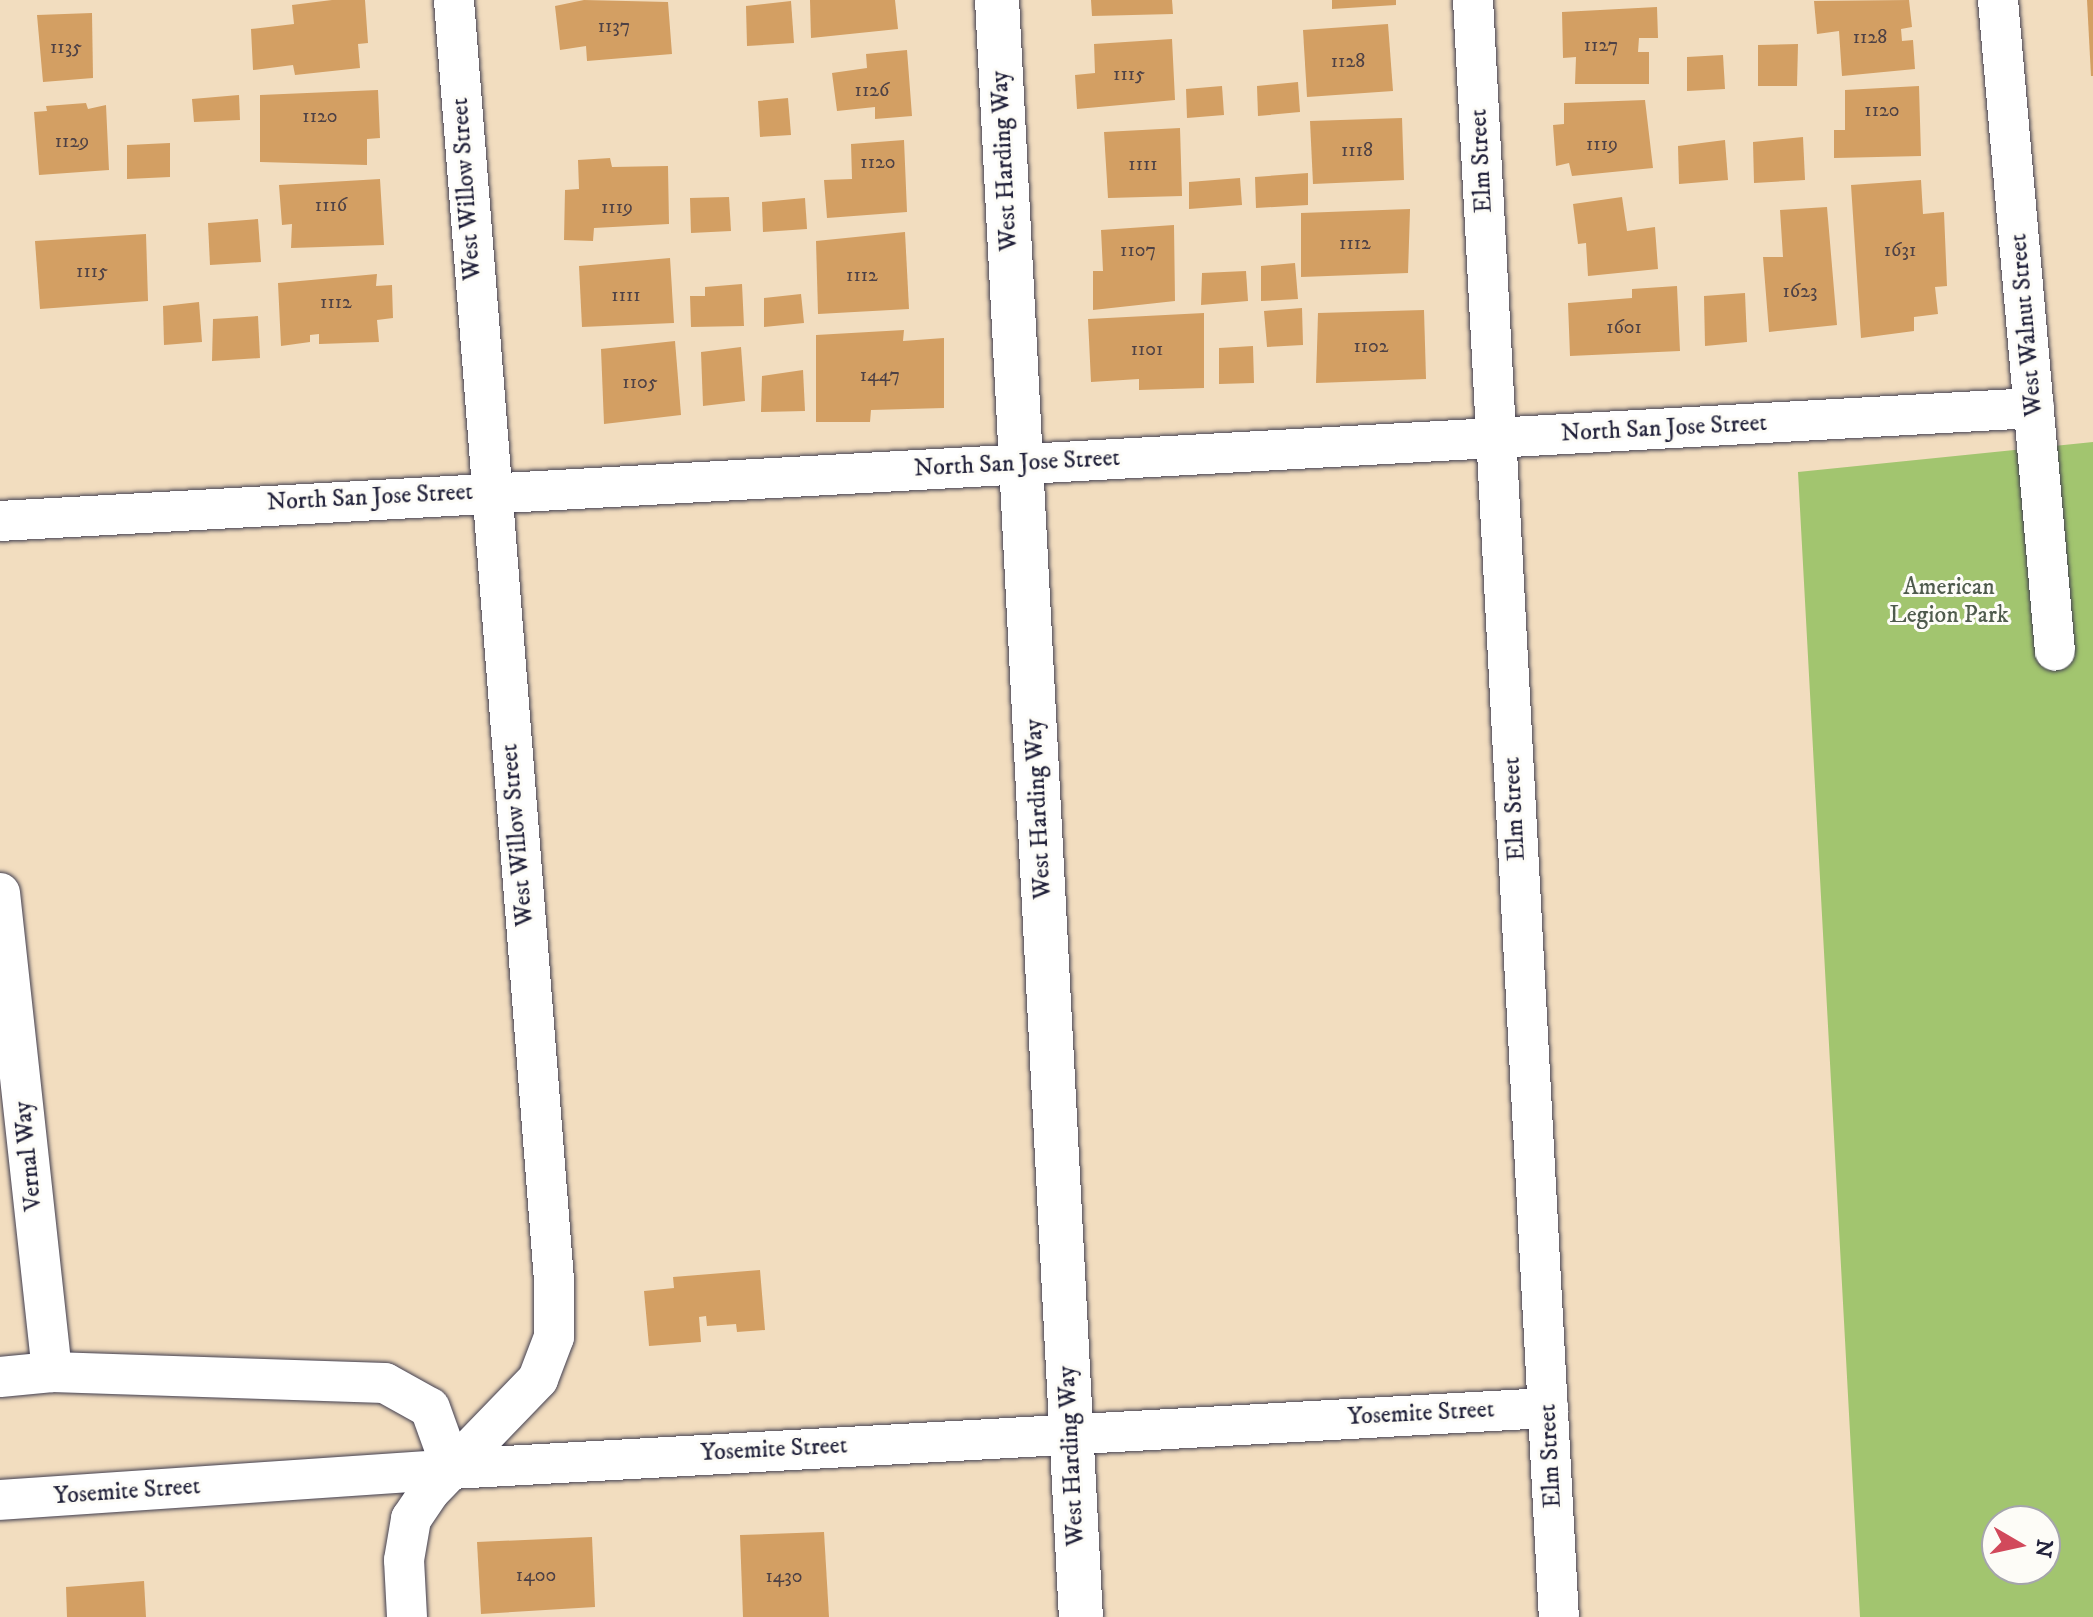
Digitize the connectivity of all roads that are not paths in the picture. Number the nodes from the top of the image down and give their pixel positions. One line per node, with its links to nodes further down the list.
1 (454, 0): 8 (street, West Willow Street)
2 (997, 0): 7 (street, West Harding Way)
3 (1473, 0): 6 (street, Elm Street)
4 (1998, 0): 5 (street, West Walnut Street)
5 (2034, 408): 6 (street, North San Jose Street); 10 (street, West Walnut Street)
6 (1494, 437): 7 (street, North San Jose Street); 14 (street, Elm Street)
7 (1021, 464): 8 (street, North San Jose Street); 15 (street, West Harding Way)
8 (490, 492): 9 (street, North San Jose Street); 16 (street, West Willow Street)
9 (0, 521)
10 (2055, 651)
11 (0, 893): 12 (street, Vernal Way)
12 (52, 1372): 13 (street); 16 (street)
13 (0, 1377)
14 (1548, 1408): 15 (street, Yosemite Street); 20 (street, Elm Street)
15 (1071, 1433): 16 (street, Yosemite Street); 19 (street, West Harding Way)
16 (452, 1469): 17 (street, Yosemite Street); 18 (street, West Willow Street)
17 (0, 1500)
18 (407, 1617)
19 (1081, 1617)
20 (1559, 1617)

